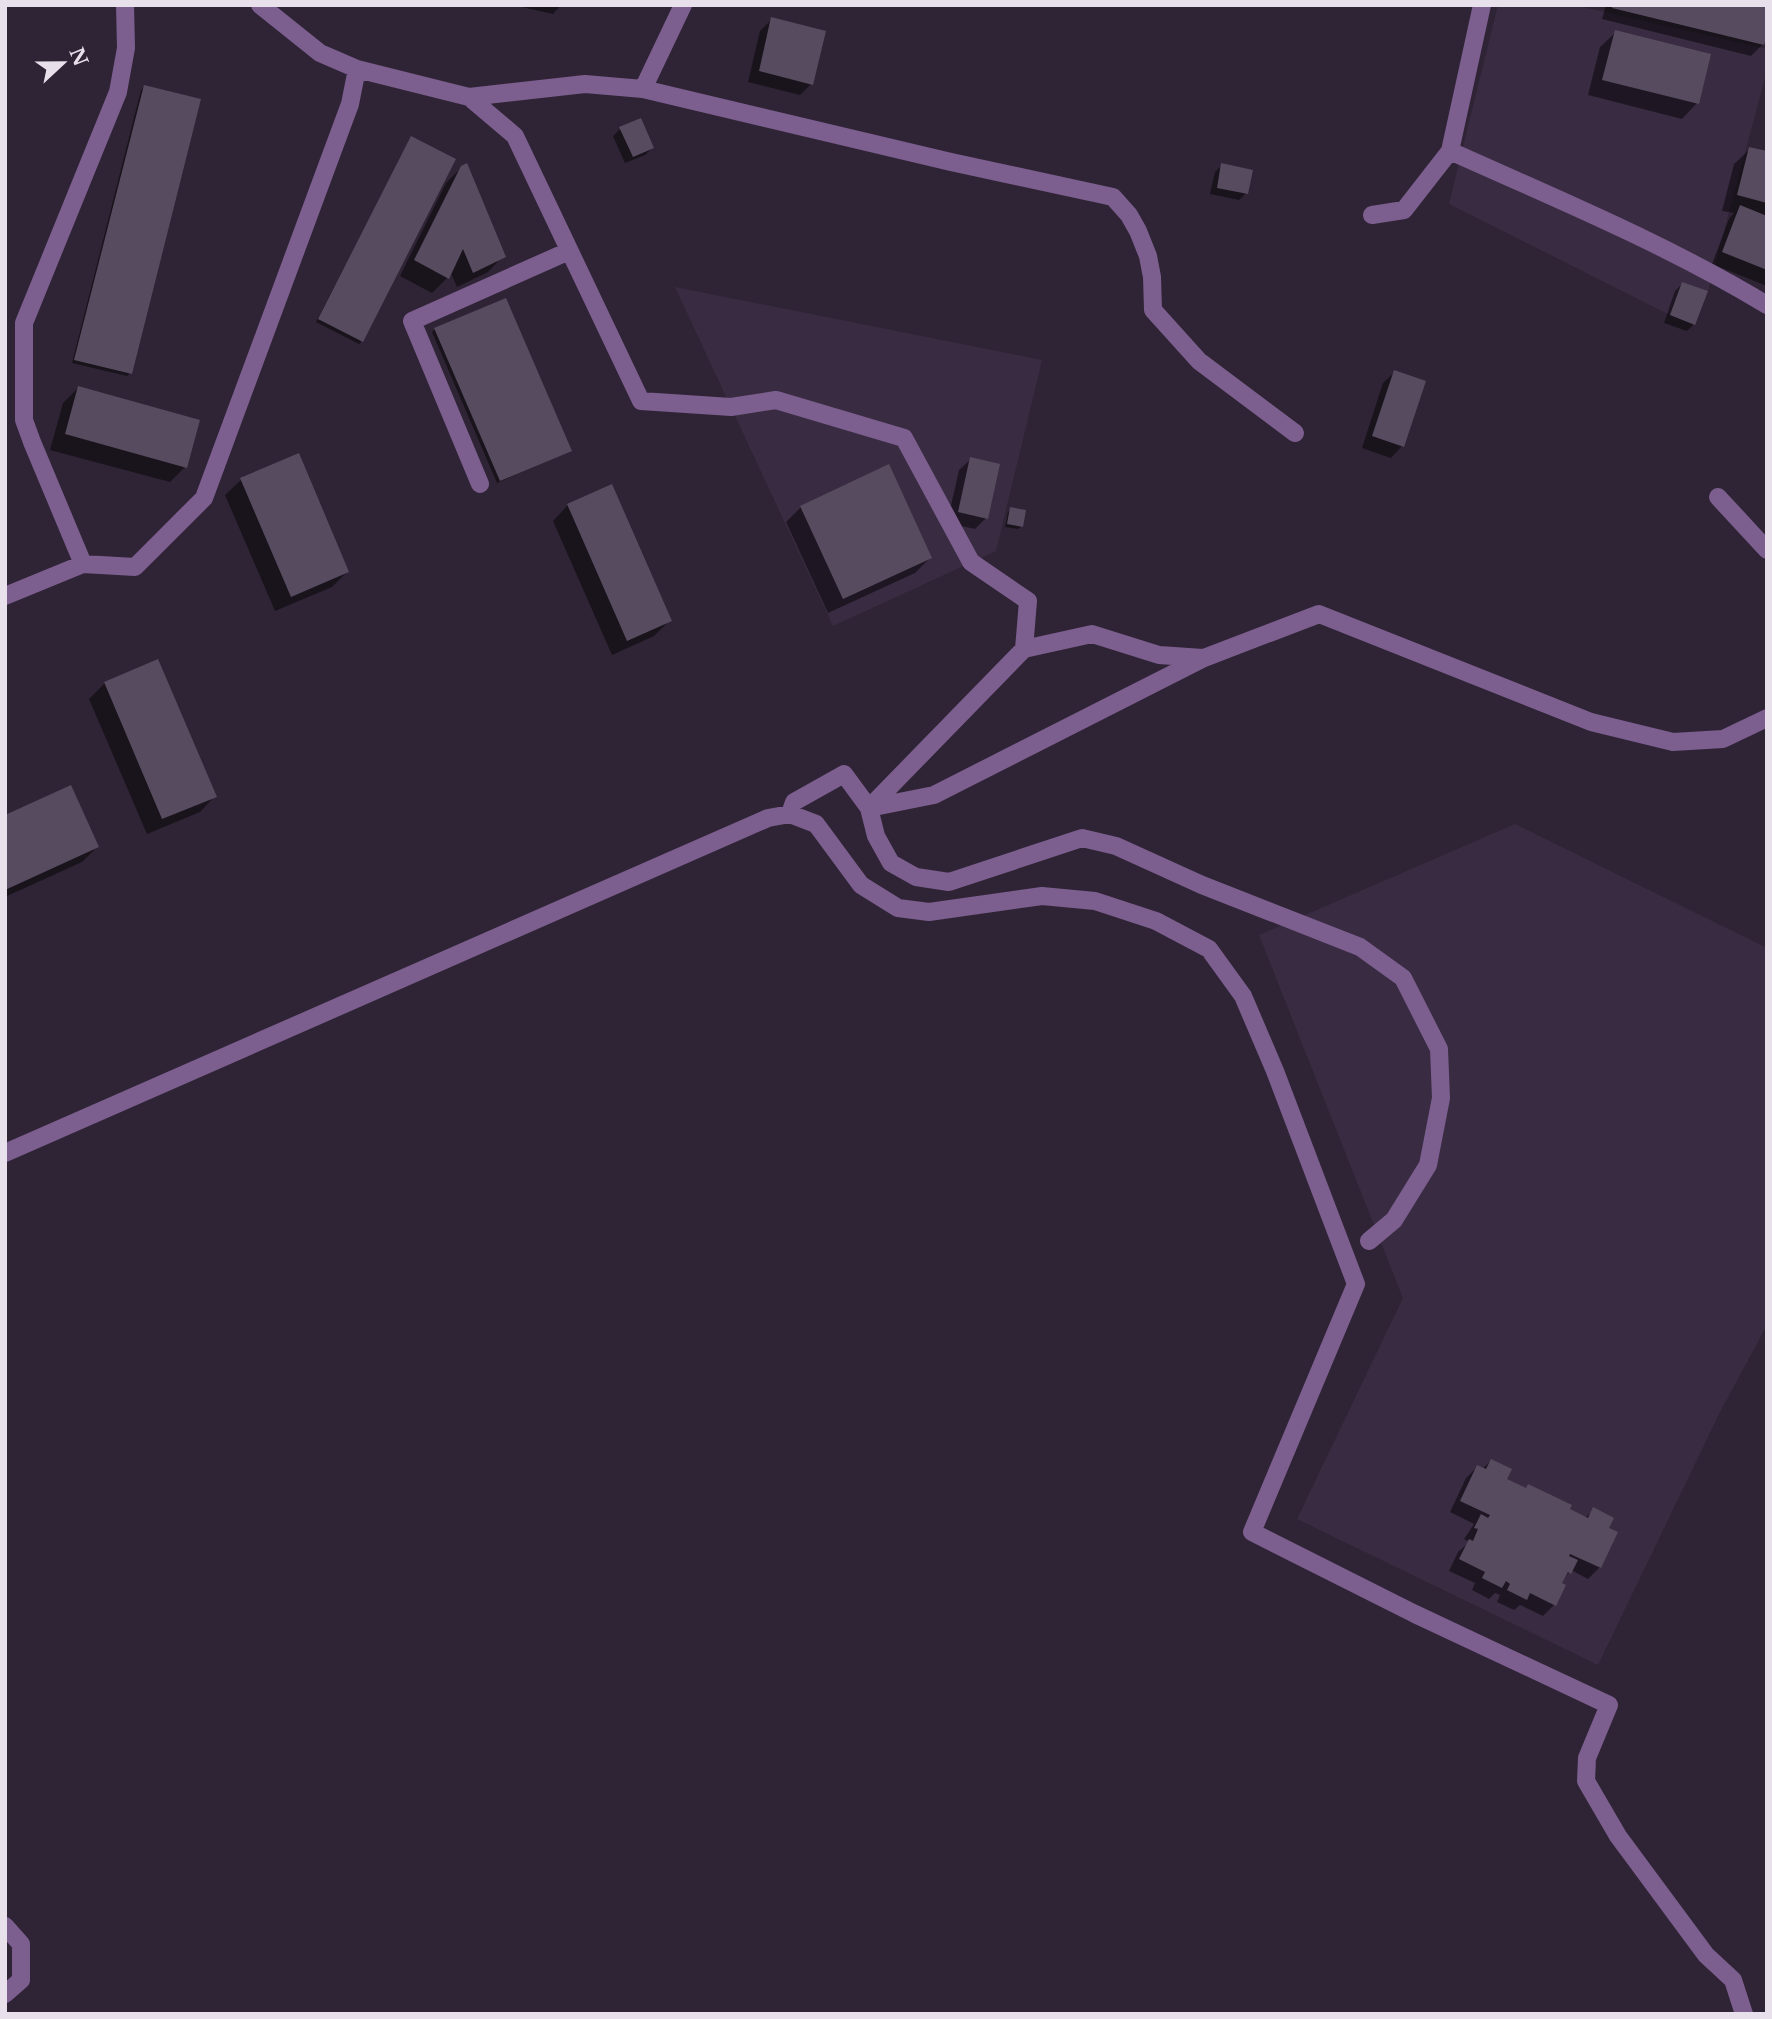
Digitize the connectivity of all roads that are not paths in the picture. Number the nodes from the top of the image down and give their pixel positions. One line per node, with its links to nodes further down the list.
1 (125, 5): 16 (lane)
2 (260, 5): 5 (lane)
3 (683, 5): 6 (lane)
4 (1482, 5): 8 (lane)
5 (357, 69): 7 (lane); 16 (lane)
6 (643, 89): 7 (lane); 12 (lane)
7 (469, 97): 10 (lane)
8 (1450, 151): 9 (lane); 11 (lane)
9 (1373, 215)
10 (569, 251): 13 (lane); 18 (lane)
11 (1767, 305)
12 (1295, 433)
13 (480, 484)
14 (1718, 497): 15 (lane)
15 (1767, 550)
16 (83, 564): 17 (lane)
17 (5, 596)
18 (1024, 649): 19 (lane); 21 (lane)
19 (1204, 658): 20 (lane); 21 (lane)
20 (1767, 719)
21 (869, 808): 22 (lane); 24 (lane)
22 (790, 814): 23 (lane); 27 (lane)
23 (5, 1153)
24 (1369, 1241)
25 (5, 1926): 26 (lane)
26 (5, 1994)
27 (1744, 2014)

